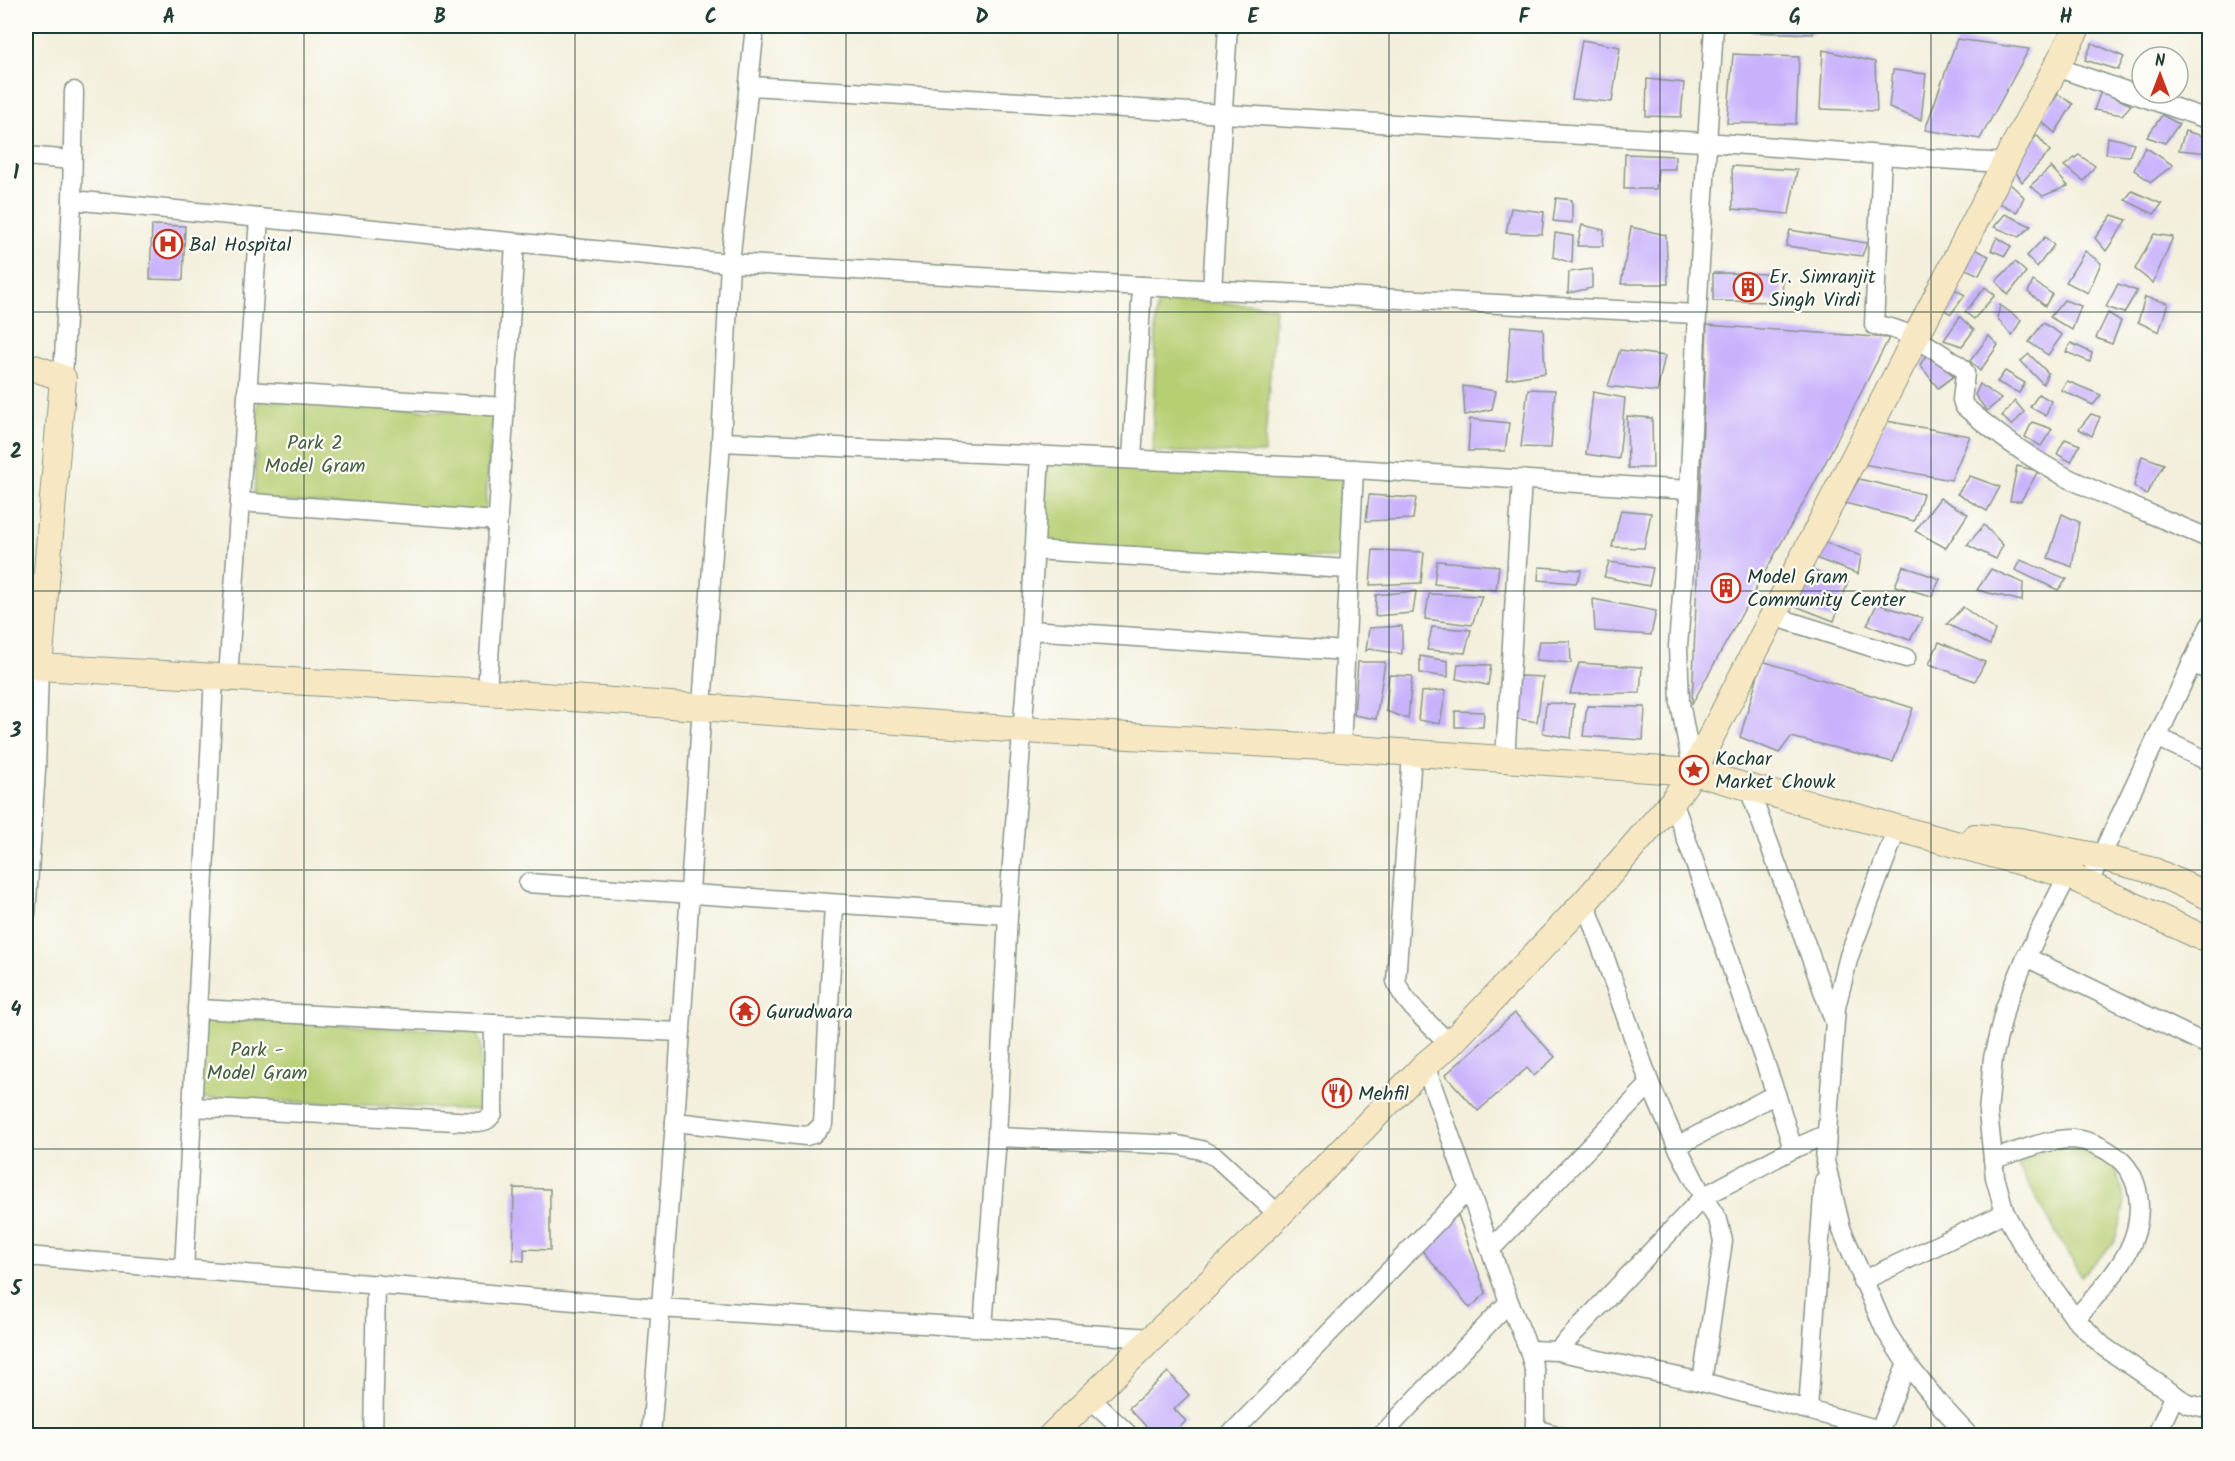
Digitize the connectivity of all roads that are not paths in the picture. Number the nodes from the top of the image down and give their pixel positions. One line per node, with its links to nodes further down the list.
1 (755, 26): 6 (street)
2 (1228, 26): 8 (street)
3 (1714, 26): 10 (street)
4 (2078, 26): 5 (street)
5 (2056, 67): 9 (street); 14 (street)
6 (749, 87): 8 (street); 18 (street)
7 (74, 91): 13 (street)
8 (1222, 112): 10 (street); 20 (street)
9 (2210, 120)
10 (1708, 142): 12 (street); 21 (street)
11 (26, 156): 13 (street)
12 (1882, 157): 14 (street); 22 (street)
13 (72, 160): 15 (street)
14 (2005, 163): 22 (street)
15 (72, 200): 16 (street); 24 (street)
16 (259, 219): 17 (street); 25 (street)
17 (515, 243): 18 (street); 26 (street)
18 (730, 263): 19 (street); 27 (street)
19 (1142, 286): 20 (street); 29 (street)
20 (1212, 290): 21 (street)
21 (1697, 314): 32 (street)
22 (1915, 337): 35 (street); 38 (street)
23 (26, 366): 24 (street)
24 (63, 378): 41 (street)
25 (247, 391): 26 (street); 33 (street)
26 (505, 407): 34 (street)
27 (721, 442): 28 (street); 49 (street)
28 (1040, 454): 29 (street); 36 (street)
29 (1132, 459): 30 (street)
30 (1354, 469): 31 (street); 37 (street)
31 (1522, 479): 32 (street); 54 (street)
32 (1689, 490): 57 (street)
33 (240, 502): 34 (street); 47 (street)
34 (498, 521): 48 (street)
35 (2210, 539)
36 (1034, 550): 37 (street); 40 (street)
37 (1348, 569): 42 (street)
38 (1773, 616): 43 (street); 57 (street)
39 (2210, 625): 44 (street)
40 (1030, 630): 42 (street); 50 (street)
41 (33, 641): 45 (street)
42 (1346, 651): 52 (street)
43 (1906, 658)
44 (2191, 663): 46 (street); 51 (street)
45 (39, 667): 47 (street); 56 (street)
46 (2210, 671)
47 (221, 678): 48 (street); 73 (street)
48 (488, 692): 49 (street)
49 (702, 705): 50 (street); 65 (street)
50 (1023, 729): 52 (street); 70 (street)
51 (2157, 737): 55 (street); 62 (street)
52 (1341, 748): 53 (street)
53 (1412, 754): 54 (street); 77 (street)
54 (1505, 760): 57 (street)
55 (2210, 762)
56 (31, 771): 69 (street)
57 (1693, 772): 58 (street); 59 (street)
58 (1748, 786): 60 (street); 74 (street)
59 (1673, 801): 67 (street); 81 (street)
60 (1897, 828): 61 (street); 74 (street)
61 (1936, 838): 62 (street); 63 (street)
62 (2100, 857): 63 (street); 66 (street)
63 (2078, 880): 71 (street); 72 (street)
64 (528, 883): 65 (street)
65 (690, 893): 68 (street); 76 (street)
66 (2210, 897)
67 (1585, 902): 77 (street); 80 (street)
68 (834, 905): 70 (street); 83 (street)
69 (26, 914)
70 (1008, 915): 85 (street)
71 (2210, 941)
72 (2026, 957): 78 (street); 88 (street)
73 (197, 1009): 75 (street); 82 (street)
74 (1835, 1023): 84 (street)
75 (494, 1024): 76 (street); 82 (street)
76 (681, 1032): 83 (street)
77 (1450, 1044): 79 (street)
78 (2210, 1046)
79 (1425, 1065): 90 (street); 93 (street)
80 (1650, 1084): 86 (street); 94 (street)
81 (1776, 1094): 86 (street); 87 (street)
82 (192, 1107): 96 (street)
83 (675, 1122): 100 (street)
84 (1827, 1134): 87 (street); 89 (street)
85 (997, 1137): 93 (street); 102 (street)
86 (1677, 1146): 91 (street)
87 (1793, 1149): 91 (street)
88 (1993, 1159): 92 (street); 101 (street)
89 (1825, 1161): 97 (street); 111 (street)
90 (1468, 1190): 94 (street); 119 (street)
91 (1703, 1197): 105 (street); 107 (street)
92 (2005, 1213): 97 (street); 101 (street)
93 (1279, 1215): 103 (street)
94 (1490, 1250): 99 (street)
95 (26, 1257): 96 (street)
96 (184, 1270): 98 (street)
97 (1862, 1281): 106 (street)
98 (376, 1284): 100 (street); 115 (street)
99 (1509, 1302): 104 (street); 112 (street)
100 (660, 1308): 102 (street); 116 (street)
101 (2075, 1319): 108 (street)
102 (983, 1328): 103 (street)
103 (1153, 1338): 109 (street)
104 (1529, 1350): 105 (street); 113 (street)
105 (1557, 1351): 107 (street)
106 (1907, 1364): 114 (street); 121 (street)
107 (1701, 1382): 111 (street)
108 (2175, 1395): 110 (street); 122 (street)
109 (1090, 1398): 117 (street); 118 (street)
110 (2210, 1409)
111 (1808, 1410): 114 (street)
112 (1393, 1432)
113 (1535, 1432): 120 (street)
114 (1882, 1432)
115 (373, 1436)
116 (651, 1436)
117 (1051, 1436)
118 (1130, 1436)
119 (1230, 1436)
120 (1559, 1436)
121 (1969, 1436)
122 (2156, 1436)

